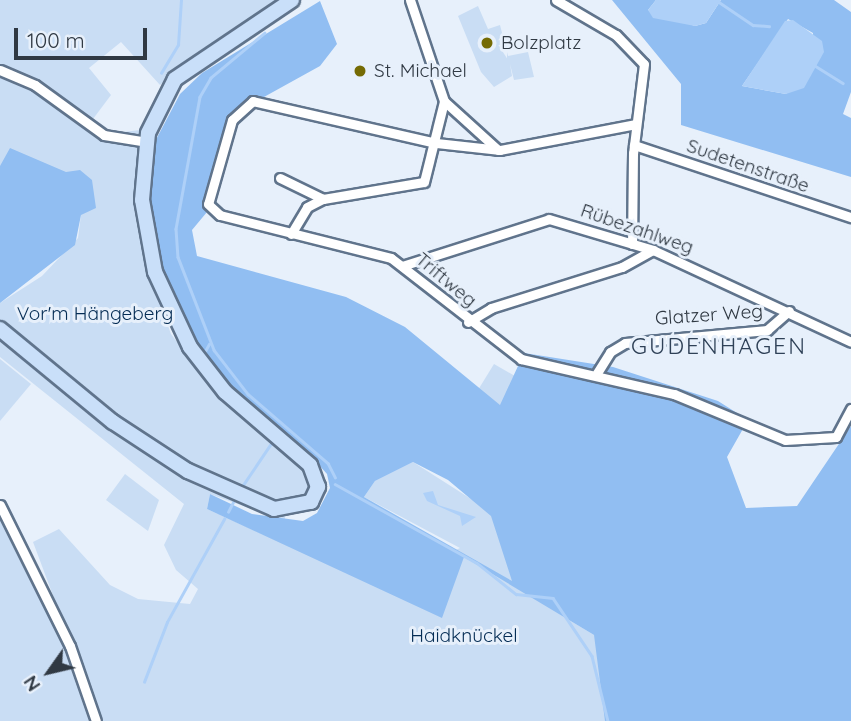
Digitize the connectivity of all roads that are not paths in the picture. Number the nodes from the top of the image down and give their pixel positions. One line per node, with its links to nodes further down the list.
1 (292, 0): 7 (main road)
2 (410, 0): 5 (street)
3 (556, 0): 6 (street)
4 (0, 70): 7 (street)
5 (444, 101): 8 (street); 10 (street)
6 (636, 124): 9 (street); 10 (street)
7 (147, 142): 20 (main road)
8 (436, 143): 10 (street); 12 (street); 14 (street, Triftweg)
9 (634, 145): 13 (street, Sudetenstraße); 15 (street)
10 (500, 150)
11 (280, 178): 12 (street)
12 (323, 200): 14 (street)
13 (851, 217)
14 (291, 234): 17 (street, Triftweg)
15 (632, 244): 16 (street, Rübezahlweg); 17 (street, Rübezahlweg)
16 (653, 250): 18 (street, Rübezahlweg); 19 (street)
17 (402, 265): 19 (street, Triftweg)
18 (789, 312): 21 (street, Rübezahlweg); 22 (street, Glatzer Weg)
19 (468, 322): 22 (street, Triftweg)
20 (0, 329)
21 (851, 342)
22 (597, 373): 23 (street, Triftweg)
23 (851, 410)
24 (0, 505): 25 (street)
25 (96, 721)

